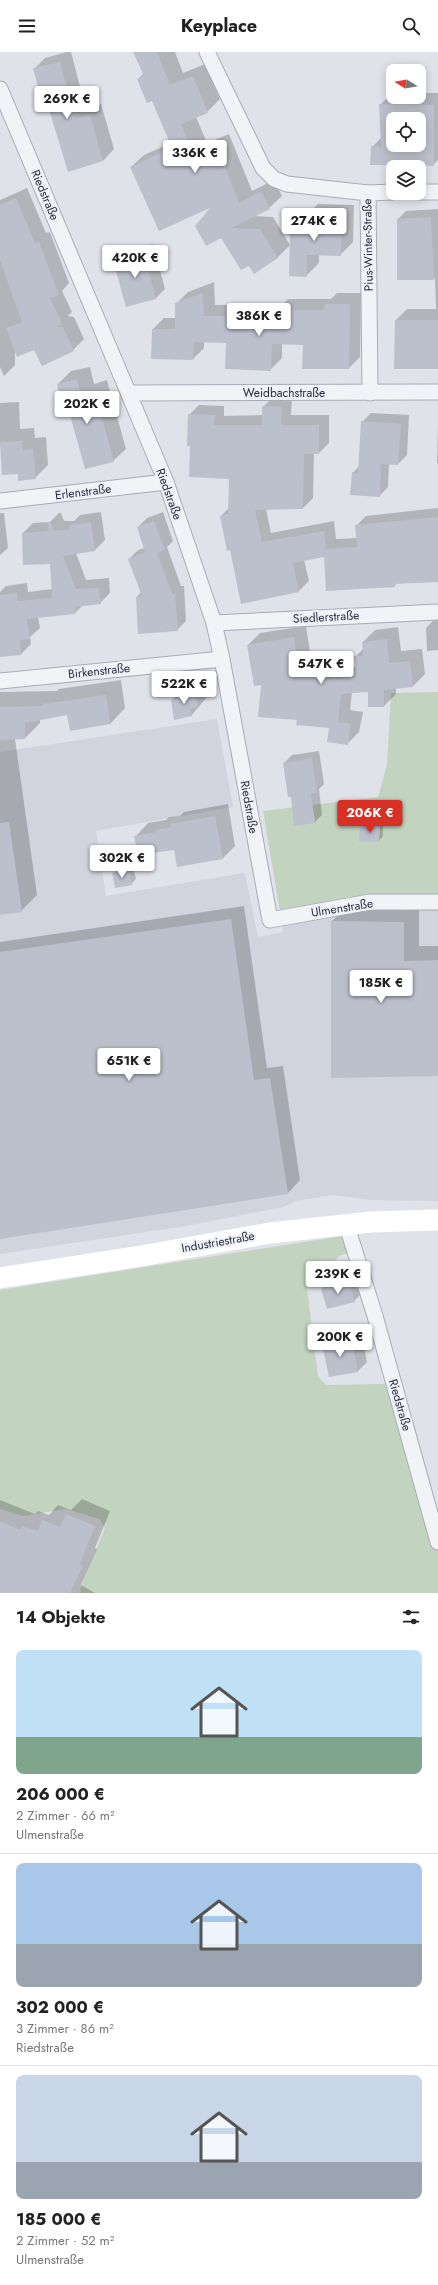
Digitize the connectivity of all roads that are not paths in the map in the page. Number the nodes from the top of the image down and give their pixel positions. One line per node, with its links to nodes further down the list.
1 (208, 52): 7 (street, Pius-Winter-Straße)
2 (0, 89): 3 (street, Riedstraße)
3 (6, 117): 9 (street, Riedstraße)
4 (386, 192): 7 (street)
5 (426, 192): 6 (street)
6 (438, 192)
7 (368, 193): 10 (street, Pius-Winter-Straße)
8 (438, 392): 10 (street, Weidbachstraße)
9 (129, 393): 10 (street, Weidbachstraße); 11 (street, Riedstraße)
10 (370, 393)
11 (166, 482): 12 (street, Erlenstraße); 14 (street, Riedstraße)
12 (0, 501)
13 (438, 612): 14 (street, Siedlerstraße)
14 (214, 623): 15 (street, Riedstraße)
15 (222, 659): 16 (street, Birkenstraße); 18 (street, Riedstraße)
16 (0, 681)
17 (438, 902): 18 (street, Ulmenstraße)
18 (270, 920)
19 (438, 1220): 20 (street, Industriestraße)
20 (346, 1224): 21 (street, Industriestraße); 22 (street, Riedstraße)
21 (0, 1278)
22 (438, 1542)

